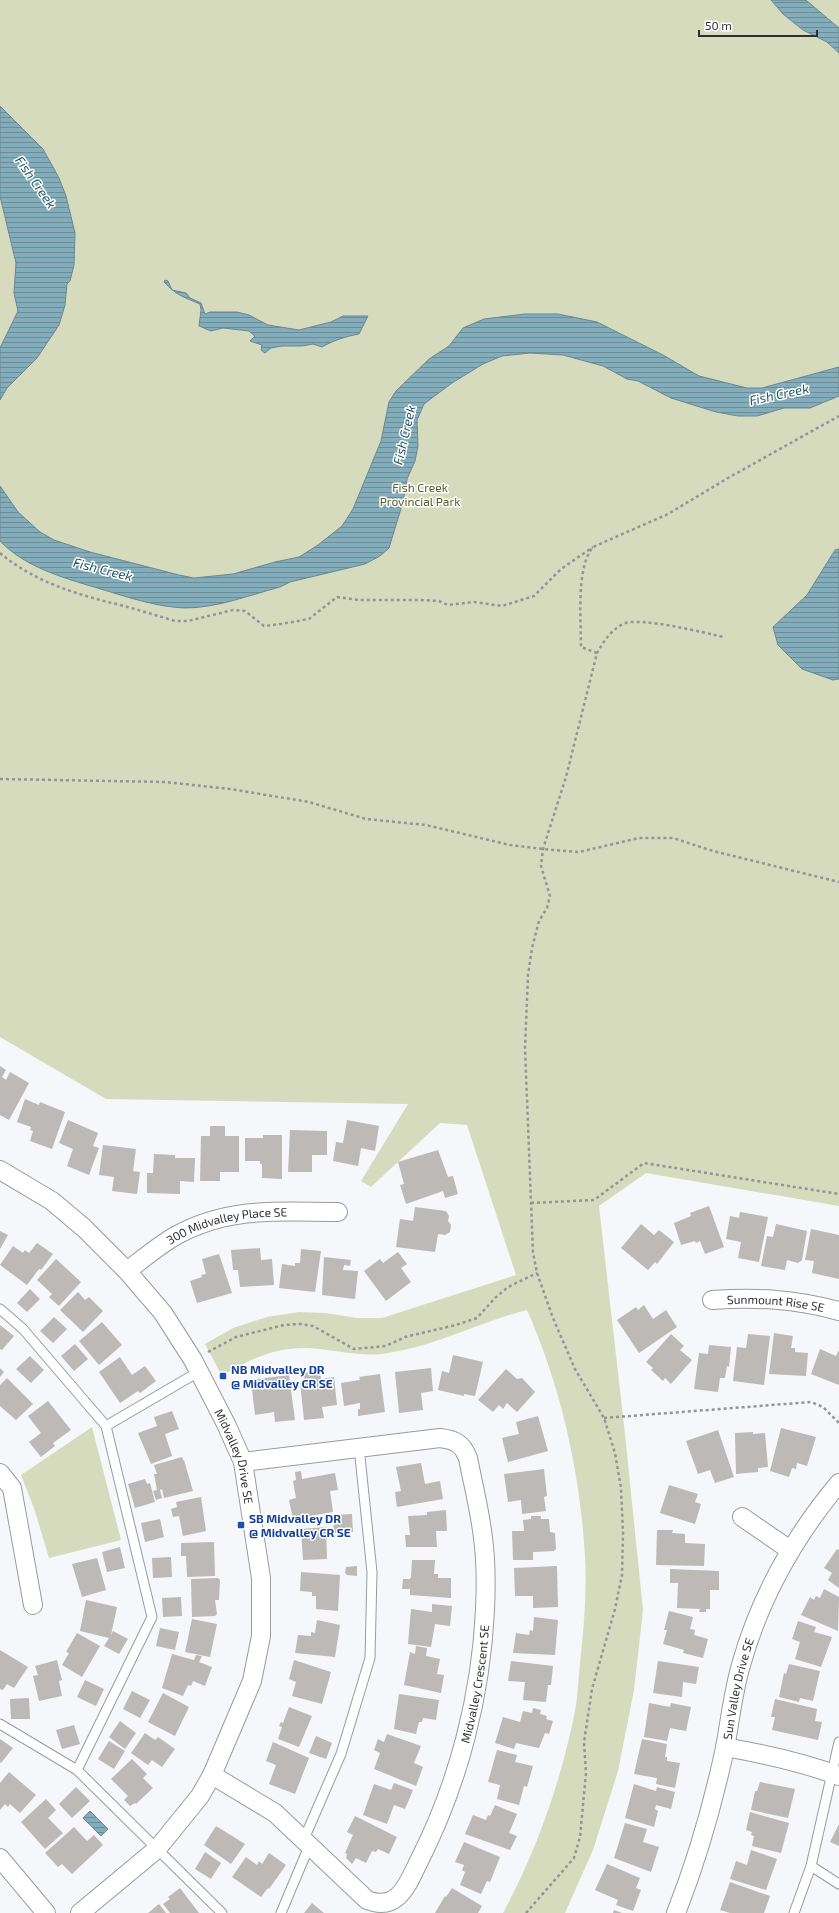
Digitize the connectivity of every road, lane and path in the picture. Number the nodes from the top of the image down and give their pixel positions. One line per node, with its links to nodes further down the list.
1 (839, 416): 2 (path)
2 (593, 547): 3 (path); 5 (path)
3 (0, 553)
4 (724, 637): 5 (path)
5 (597, 654): 7 (path)
6 (0, 779): 7 (path)
7 (543, 849): 8 (path); 11 (path)
8 (839, 882)
9 (0, 1170): 13 (street, Midvalley Drive SE)
10 (839, 1194): 11 (path)
11 (531, 1203): 14 (path)
12 (338, 1212): 13 (street, 300 Midvalley Place SE)
13 (127, 1271): 18 (street, Midvalley Drive SE)
14 (537, 1273): 18 (path); 19 (path)
15 (712, 1300): 17 (street, Sunmount Rise SE)
16 (0, 1309): 21 (lane)
17 (839, 1311)
18 (196, 1365): 21 (lane); 23 (street, Midvalley Drive SE)
19 (604, 1418): 20 (path); 44 (path)
20 (839, 1423)
21 (106, 1426): 32 (lane)
22 (359, 1447): 23 (street, Midvalley Crescent SE); 35 (lane); 35 (street, Midvalley Crescent SE)
23 (242, 1462): 33 (street, Midvalley Drive SE)
24 (0, 1473): 28 (street)
25 (839, 1483): 27 (street, Sun Valley Drive SE)
26 (742, 1517): 27 (street)
27 (790, 1550): 31 (street, Sun Valley Drive SE)
28 (33, 1605)
29 (0, 1724): 32 (lane)
30 (839, 1742): 34 (lane)
31 (725, 1747): 34 (street); 45 (street, Sun Valley Drive SE)
32 (76, 1770): 36 (lane)
33 (212, 1775): 35 (street, Midvalley Crescent SE); 36 (street, Midvalley Drive SE)
34 (836, 1775): 38 (lane)
35 (307, 1841): 43 (lane)
36 (157, 1849): 41 (street, Midvalley Drive SE); 42 (lane)
37 (0, 1858): 40 (street)
38 (811, 1866): 39 (lane); 46 (lane)
39 (839, 1884)
40 (46, 1913)
41 (80, 1913)
42 (222, 1913)
43 (281, 1913)
44 (526, 1913)
45 (676, 1913)
46 (794, 1913)

